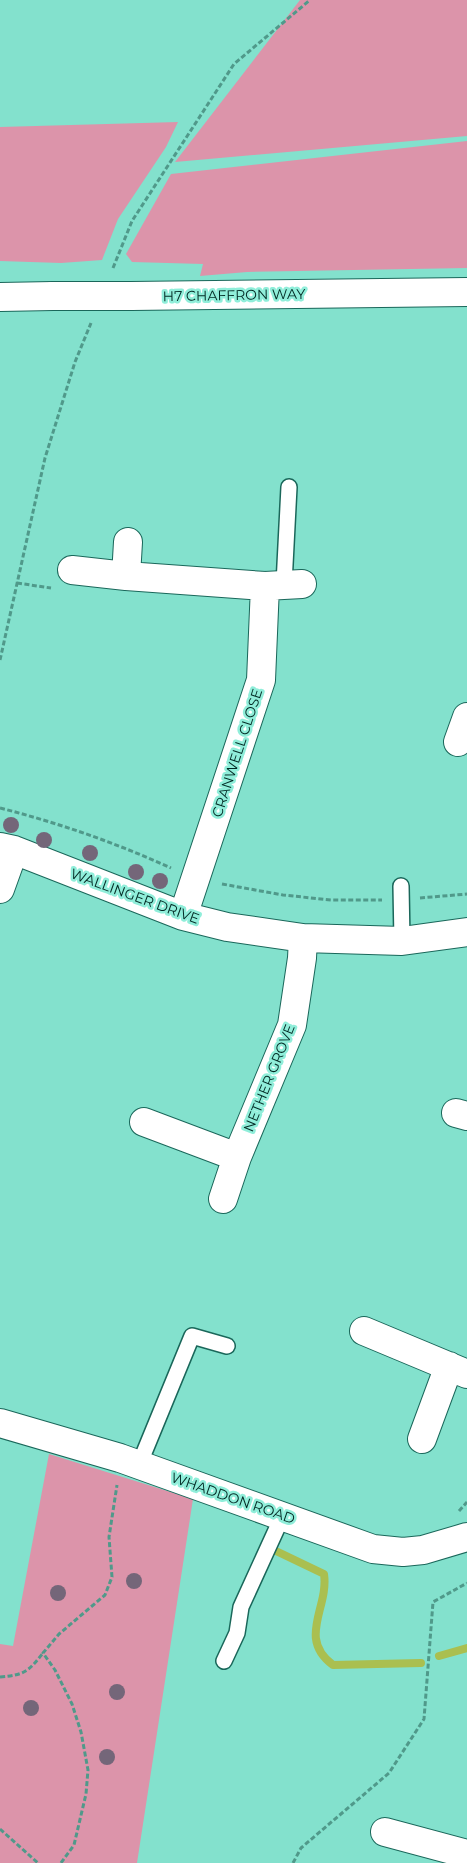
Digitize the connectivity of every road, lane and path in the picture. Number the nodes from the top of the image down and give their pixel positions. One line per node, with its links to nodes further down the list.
1 (467, 292): 2 (street, H7 CHAFFRON WAY, bridge)
2 (0, 296)
3 (289, 487): 7 (lane)
4 (128, 542): 6 (street)
5 (72, 570): 6 (street)
6 (126, 576): 7 (street)
7 (284, 585): 12 (street, CRANWELL CLOSE)
8 (467, 717): 9 (street)
9 (458, 742)
10 (0, 808): 12 (path)
11 (7, 849): 13 (street, WALLINGER DRIVE); 16 (street, WALLINGER DRIVE)
12 (196, 879): 14 (path); 16 (street, CRANWELL CLOSE)
13 (0, 889)
14 (401, 893): 15 (path); 19 (lane)
15 (467, 894)
16 (183, 916): 18 (street, WALLINGER DRIVE)
17 (467, 932): 19 (street, WALLINGER DRIVE)
18 (303, 938): 19 (street, WALLINGER DRIVE); 21 (street, NETHER GROVE)
19 (402, 941)
20 (144, 1122): 21 (street)
21 (237, 1157): 22 (street, NETHER GROVE)
22 (222, 1198)
23 (364, 1331): 25 (street)
24 (227, 1346): 28 (lane)
25 (458, 1370): 27 (street)
26 (0, 1423): 28 (street, WHADDON ROAD)
27 (422, 1439)
28 (129, 1462): 29 (street, WHADDON ROAD); 32 (path)
29 (283, 1516): 30 (street, WHADDON ROAD); 33 (lane)
30 (467, 1537)
31 (467, 1583): 40 (path)
32 (43, 1653): 34 (path); 39 (path)
33 (224, 1660)
34 (0, 1677)
35 (0, 1829): 38 (path)
36 (385, 1832): 37 (street)
37 (467, 1854)
38 (38, 1863)
39 (61, 1863)
40 (293, 1863)

